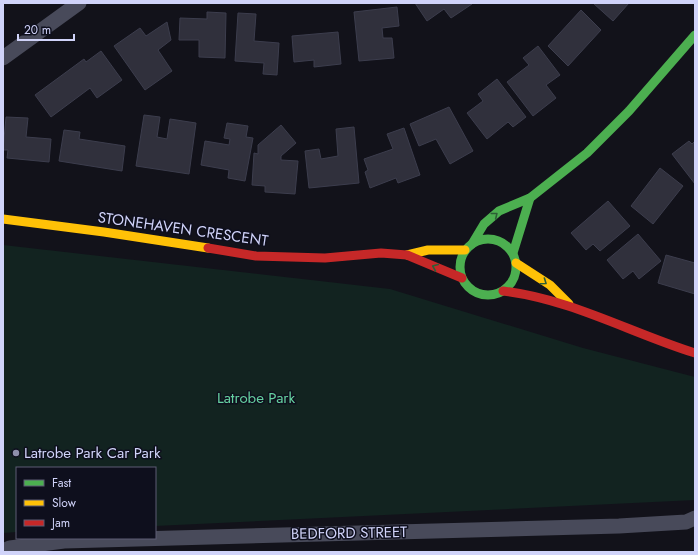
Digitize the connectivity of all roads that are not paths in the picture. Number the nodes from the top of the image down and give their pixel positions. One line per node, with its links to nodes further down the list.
1 (79, 3): 3 (street)
2 (692, 44): 4 (main road)
3 (3, 58)
4 (530, 198): 6 (main road, one-way to 4); 7 (main road)
5 (3, 219): 8 (main road, STONEHAVEN CRESCENT)
6 (468, 247): 7 (main road); 8 (main road, STONEHAVEN CRESCENT); 10 (main road)
7 (513, 253): 9 (main road)
8 (407, 256): 10 (main road, STONEHAVEN CRESCENT, one-way to 8)
9 (516, 263): 11 (main road); 12 (main road, one-way to 12)
10 (462, 278): 11 (main road)
11 (503, 291): 12 (main road)
12 (570, 305): 13 (main road)
13 (695, 353)
14 (695, 518): 16 (street, BEDFORD STREET)
15 (138, 539): 17 (street, BEDFORD STREET)
16 (156, 539)
17 (3, 551)

